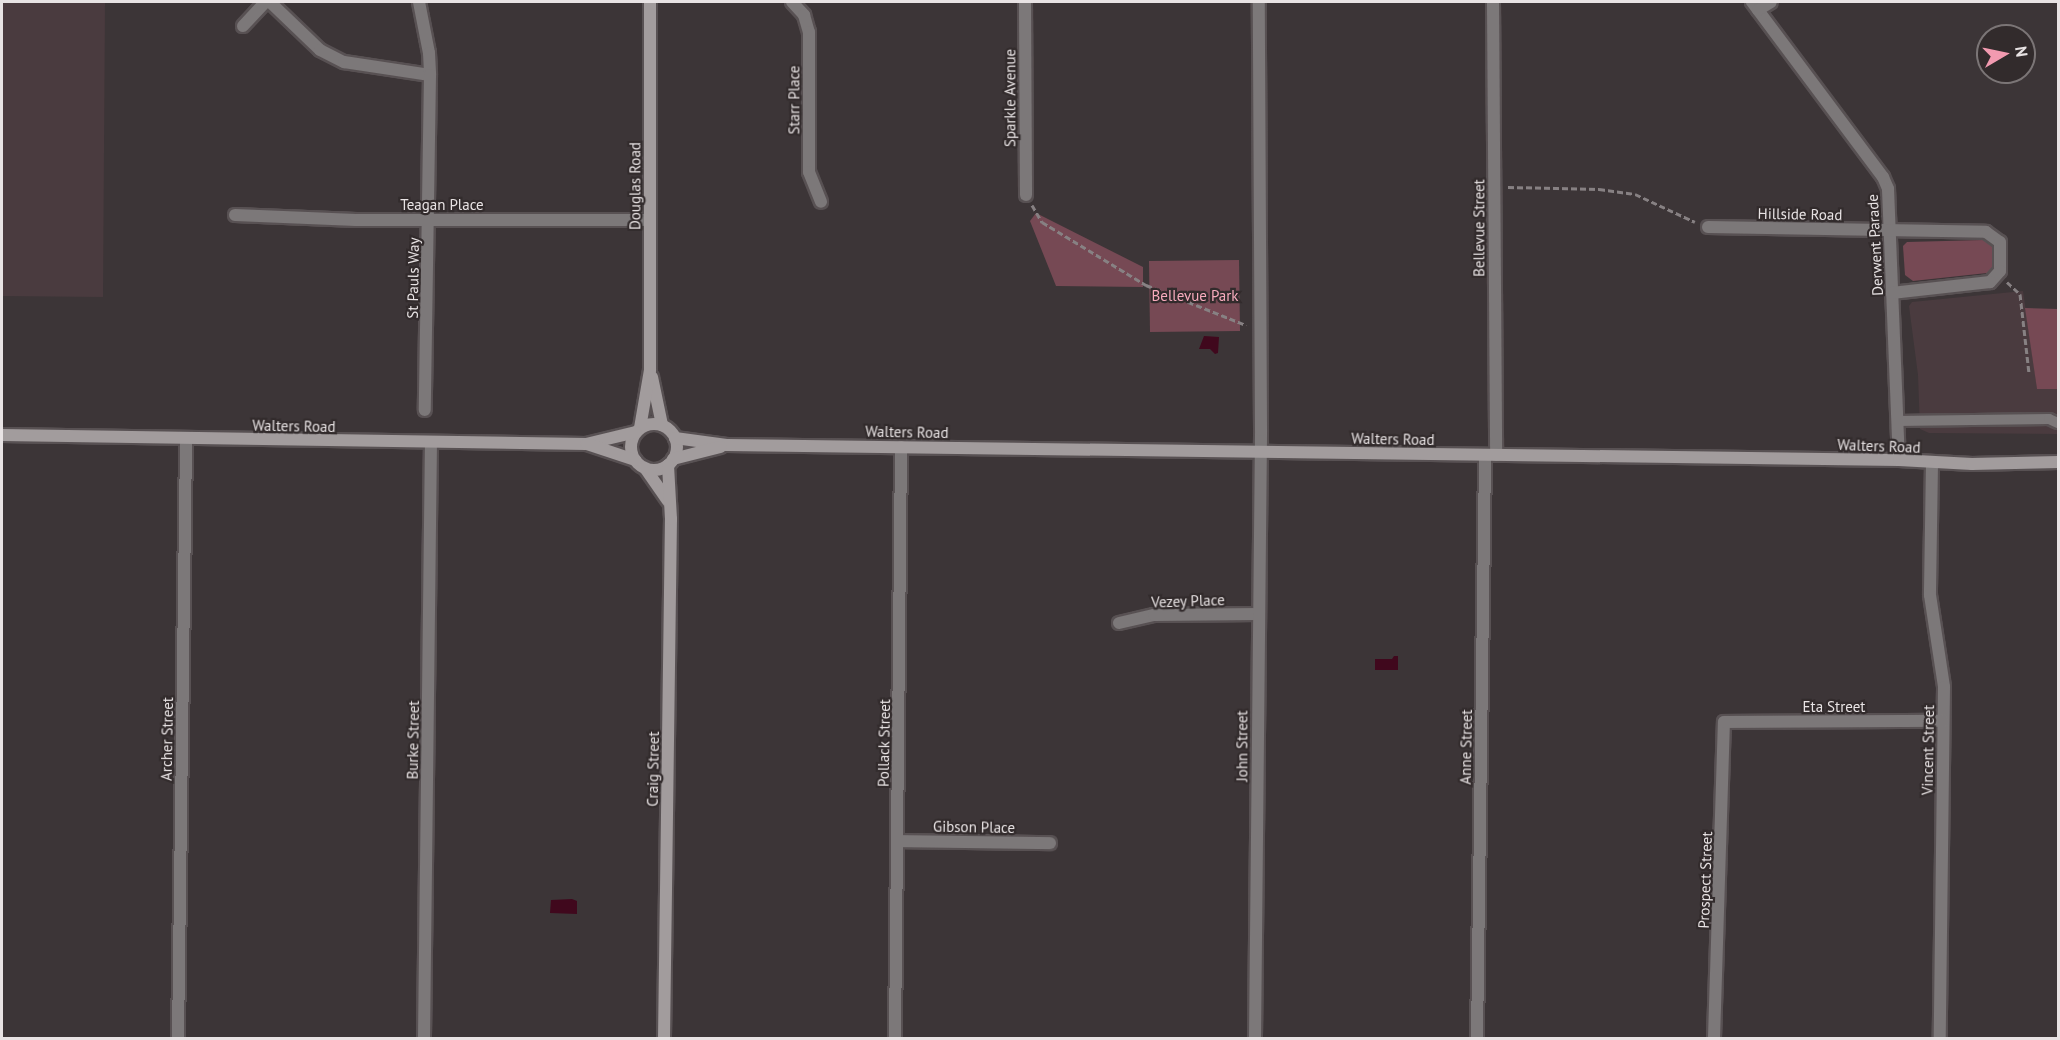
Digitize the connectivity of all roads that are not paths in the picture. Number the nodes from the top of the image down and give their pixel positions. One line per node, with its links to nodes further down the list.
1 (267, 2): 10 (street); 11 (street)
2 (419, 2): 11 (street, St Pauls Way)
3 (650, 2): 16 (main road, Douglas Road)
4 (792, 2): 13 (street, Starr Place)
5 (1025, 2): 12 (street, Sparkle Avenue)
6 (1259, 2): 33 (street)
7 (1493, 2): 34 (street, Bellevue Street)
8 (1771, 2): 9 (street)
9 (1755, 6): 18 (street, Derwent Parade)
10 (243, 26)
11 (430, 75): 15 (street, St Pauls Way)
12 (1026, 195)
13 (821, 202)
14 (235, 215): 15 (street, Teagan Place)
15 (429, 220): 16 (street, Teagan Place); 21 (street, St Pauls Way)
16 (650, 220): 20 (main road, Douglas Road)
17 (1708, 227): 18 (street, Hillside Road)
18 (1890, 230): 19 (street, Derwent Parade); 19 (street, Hillside Road)
19 (1893, 293): 22 (street, Derwent Parade)
20 (650, 370): 24 (main road, Douglas Road); 25 (main road, Douglas Road)
21 (426, 410)
22 (1897, 421): 23 (lane); 36 (street, Derwent Parade)
23 (2058, 423)
24 (662, 425): 25 (main road); 27 (main road)
25 (638, 430): 30 (main road, Walters Road); 35 (main road)
26 (2, 435): 28 (main road, Walters Road)
27 (675, 438): 31 (main road, Walters Road); 37 (main road)
28 (186, 439): 29 (main road, Walters Road); 48 (street, Archer Street)
29 (431, 442): 30 (main road, Walters Road); 49 (street, Burke Street)
30 (586, 444): 35 (main road, Walters Road)
31 (727, 445): 32 (main road, Walters Road); 37 (main road, Walters Road)
32 (902, 447): 33 (main road, Walters Road); 46 (street, Pollack Street)
33 (1261, 453): 34 (main road, Walters Road); 42 (street, John Street)
34 (1491, 455): 36 (main road, Walters Road); 53 (street, Anne Street)
35 (635, 460): 40 (main road)
36 (1899, 460): 39 (main road, Walters Road)
37 (671, 462): 40 (main road); 41 (main road, Craig Street)
38 (2058, 462): 39 (main road, Walters Road)
39 (1932, 463): 44 (street, Vincent Street)
40 (645, 468): 41 (main road, Craig Street)
41 (668, 501): 50 (main road, Craig Street)
42 (1258, 614): 43 (street, Vezey Place); 52 (street, John Street)
43 (1119, 623)
44 (1944, 721): 45 (street, Eta Street); 55 (street, Vincent Street)
45 (1724, 722): 54 (street, Prospect Street)
46 (898, 841): 47 (street, Gibson Place); 51 (street, Pollack Street)
47 (1050, 843)
48 (178, 1038)
49 (424, 1038)
50 (664, 1038)
51 (895, 1038)
52 (1255, 1038)
53 (1477, 1038)
54 (1714, 1038)
55 (1940, 1038)

